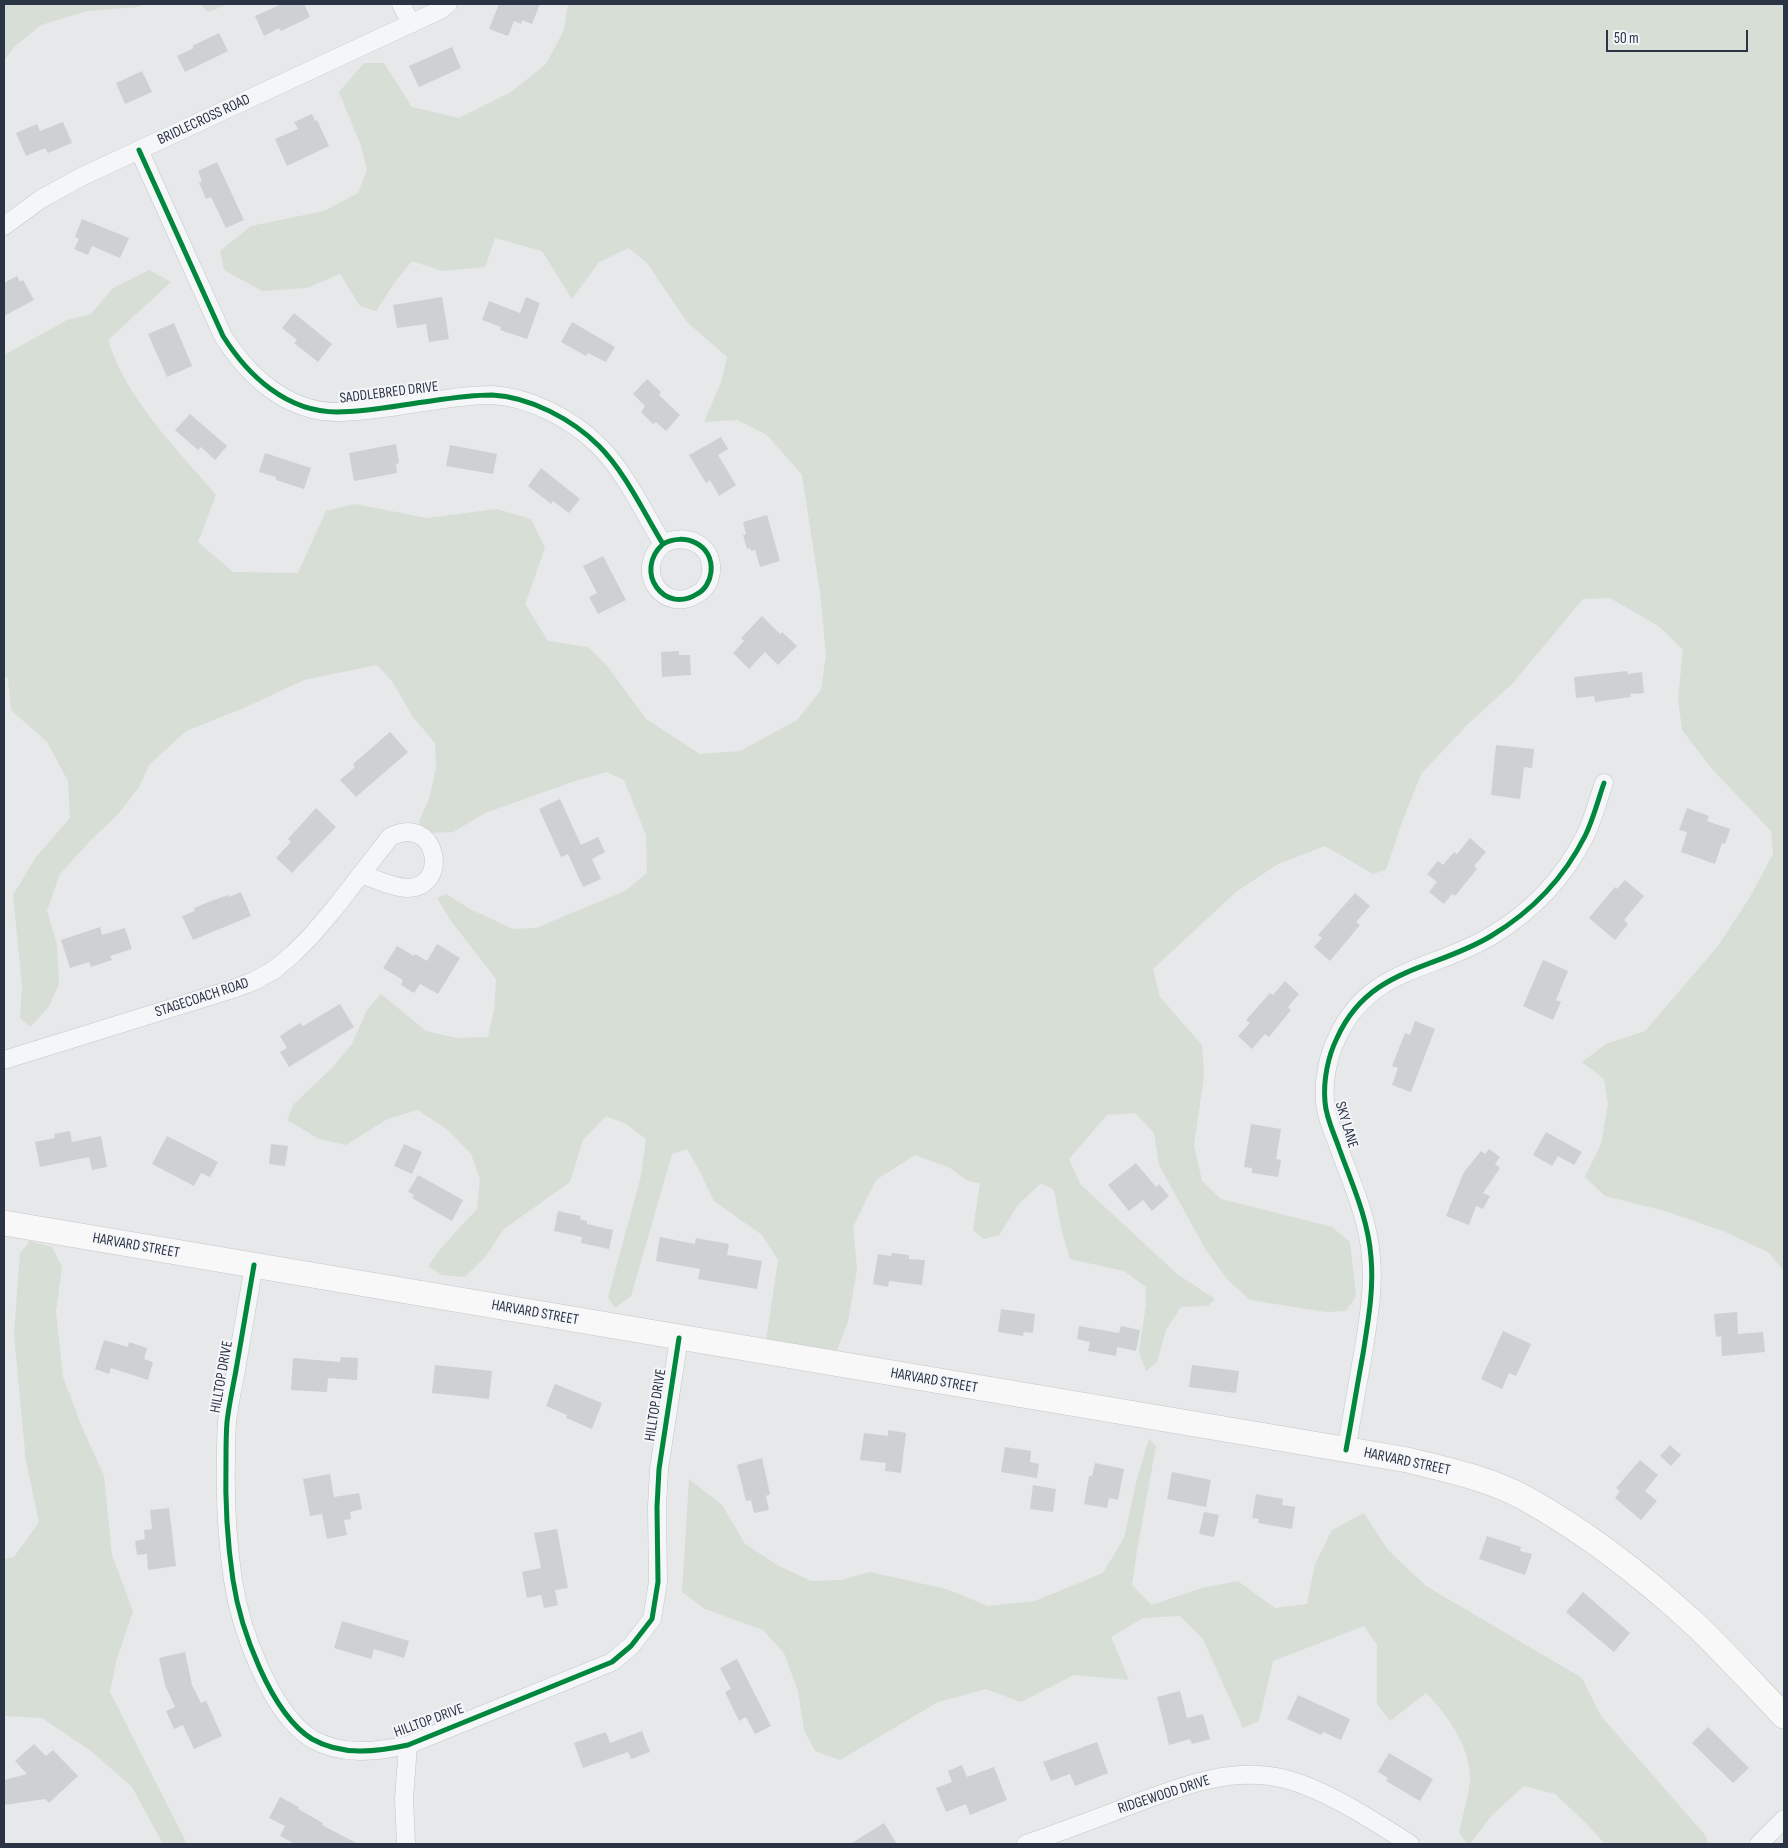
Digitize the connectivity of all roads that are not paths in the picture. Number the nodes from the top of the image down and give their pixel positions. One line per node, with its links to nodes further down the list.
1 (401, 4): 3 (street)
2 (448, 4): 3 (street, BRIDLECROSS ROAD)
3 (411, 24): 4 (street, BRIDLECROSS ROAD)
4 (139, 150): 5 (street, BRIDLECROSS ROAD); 6 (street, SADDLEBRED DRIVE)
5 (4, 226)
6 (663, 544)
7 (1604, 782): 13 (street, SKY LANE)
8 (361, 874): 9 (street, STAGECOACH ROAD)
9 (4, 1060)
10 (4, 1223): 11 (main road, HARVARD STREET)
11 (254, 1266): 12 (main road, HARVARD STREET); 15 (street, HILLTOP DRIVE)
12 (680, 1338): 13 (main road, HARVARD STREET); 15 (street, HILLTOP DRIVE)
13 (1346, 1450): 14 (main road, HARVARD STREET)
14 (1784, 1716)
15 (408, 1745): 17 (street)
16 (1784, 1819): 20 (street)
17 (406, 1844)
18 (1026, 1844): 19 (street, RIDGEWOOD DRIVE)
19 (1410, 1844)
20 (1759, 1844)

